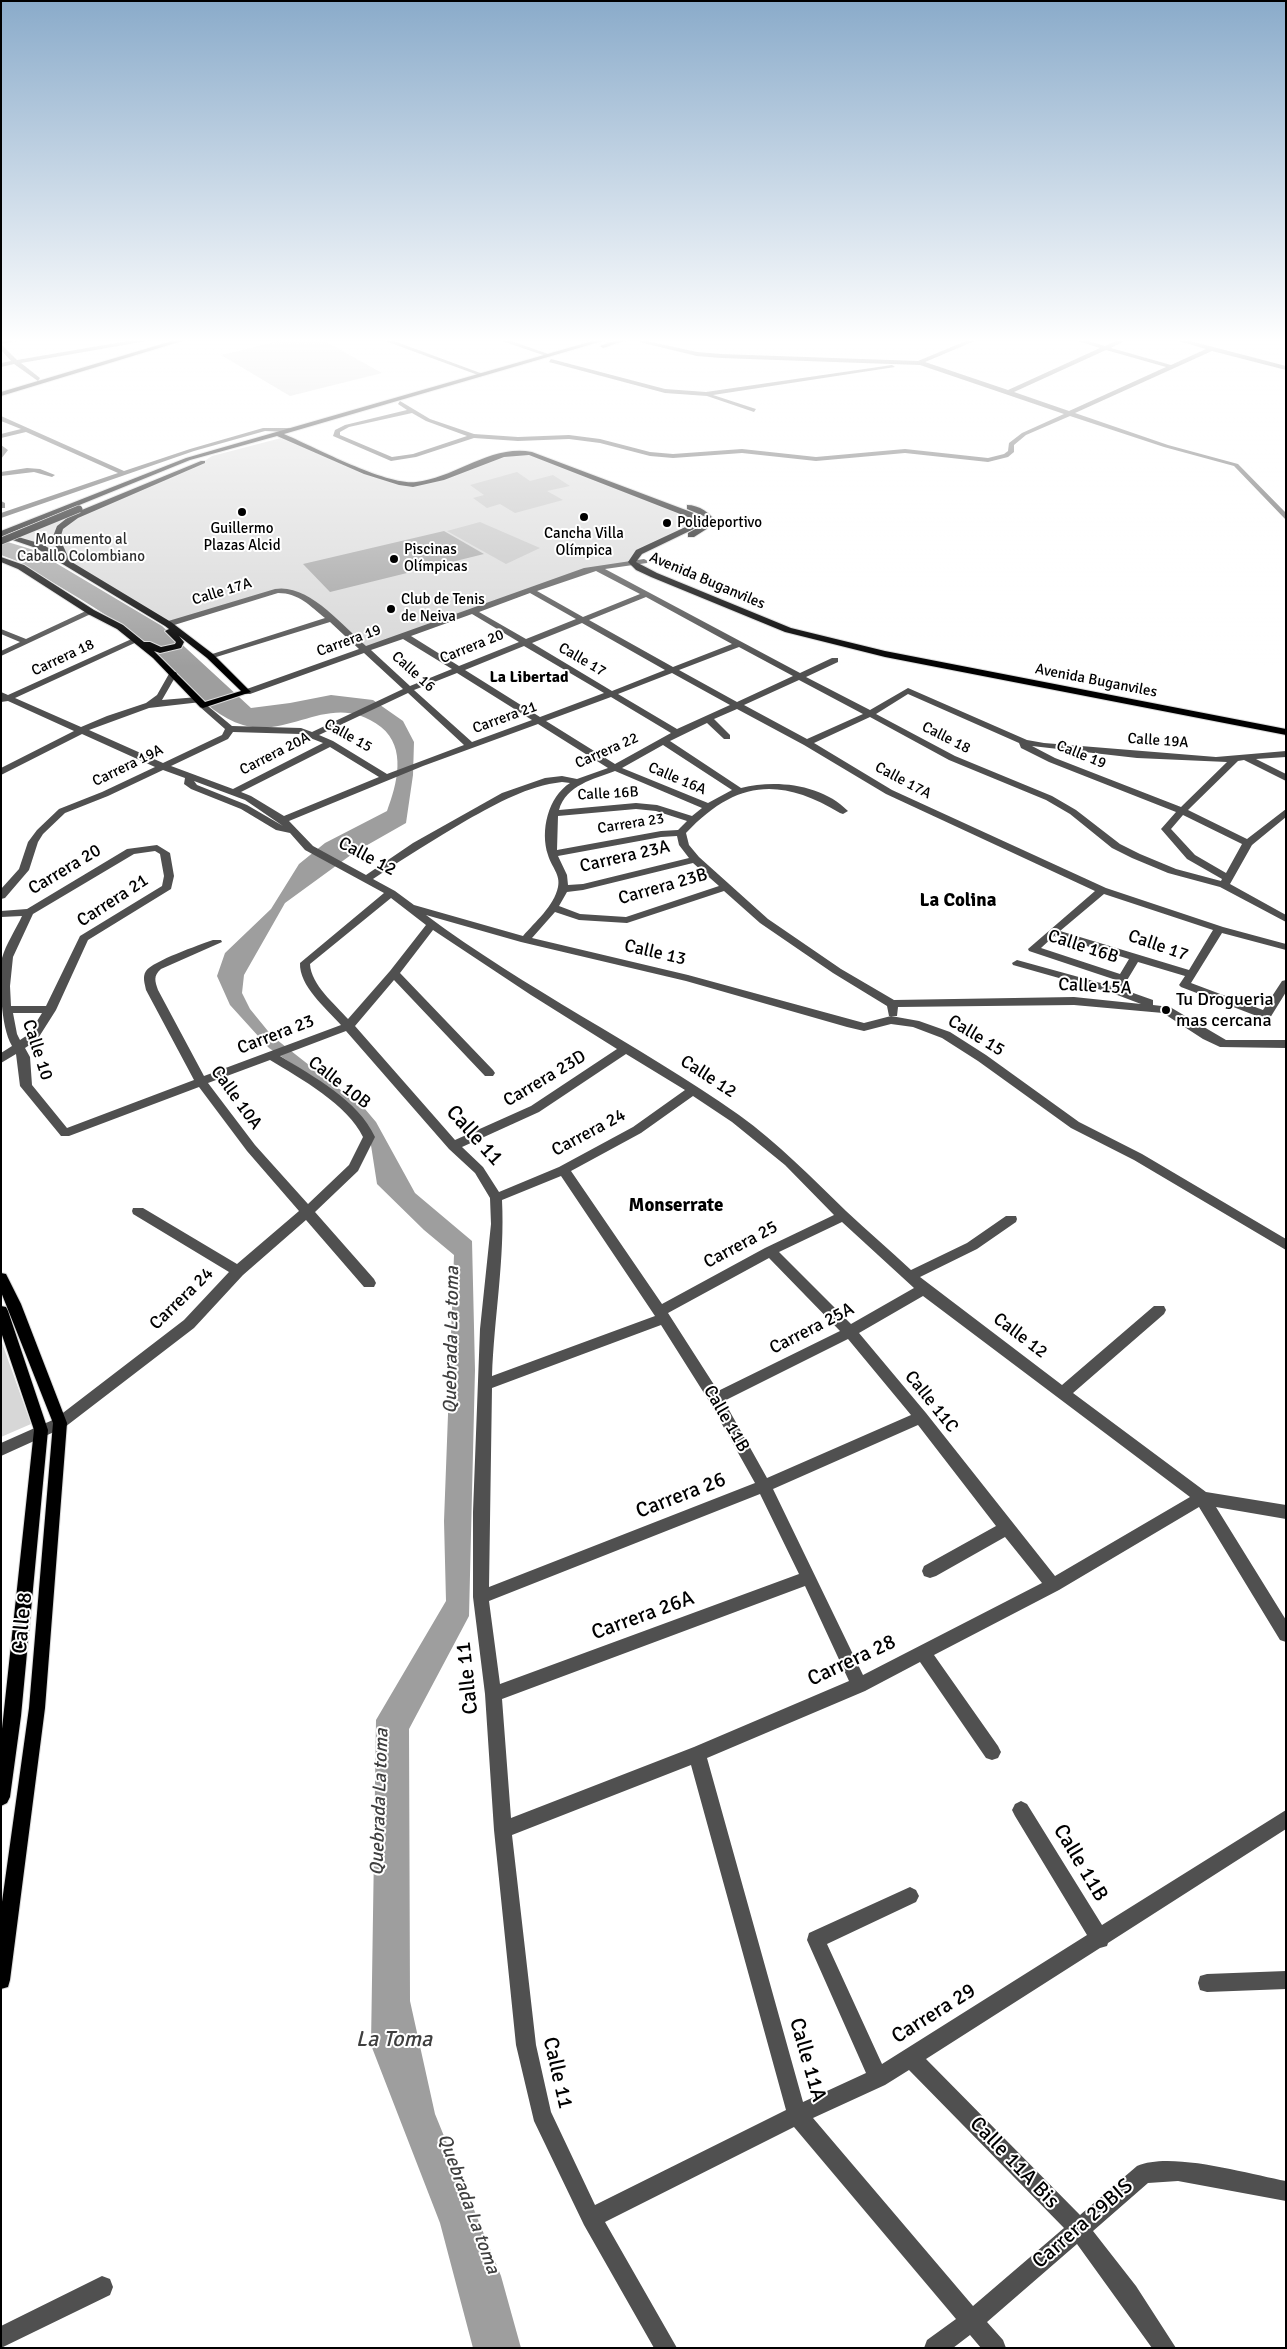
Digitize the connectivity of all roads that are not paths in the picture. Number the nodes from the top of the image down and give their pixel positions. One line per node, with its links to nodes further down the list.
1 (2, 448): 15 (street)
2 (66, 448): 19 (street)
3 (200, 448): 19 (street)
4 (228, 448): 21 (main road)
5 (239, 448): 14 (main road)
6 (320, 448): 30 (main road, Avenida Buganviles)
7 (364, 448): 8 (street)
8 (439, 448)
9 (505, 448): 16 (main road, Avenida Buganviles)
10 (525, 448): 29 (main road, Avenida Buganviles)
11 (625, 448): 12 (street)
12 (1010, 448)
13 (1172, 448): 24 (street)
14 (212, 456): 21 (main road); 28 (main road)
15 (1, 458)
16 (382, 469)
17 (1, 474): 18 (street)
18 (52, 474)
19 (125, 474): 22 (street)
20 (2, 505): 22 (street)
21 (75, 507): 25 (main road); 26 (main road, bridge)
22 (14, 512): 23 (street)
23 (1, 516)
24 (1286, 518)
25 (1, 534): 28 (main road)
26 (1, 540)
27 (1, 561): 36 (main road)
28 (66, 561): 37 (main road)
29 (644, 561): 30 (street, Carrera 19); 66 (main road, Avenida Buganviles)
30 (632, 562): 31 (street, Carrera 19); 69 (main road, Avenida Buganviles)
31 (597, 568): 33 (street, Carrera 19); 34 (street, Calle 18)
32 (285, 590): 38 (street, Calle 16); 40 (street, Calle 17A)
33 (530, 590): 35 (street, Carrera 19); 39 (street, Calle 17A)
34 (644, 595): 39 (street, Carrera 20); 47 (street, Calle 18)
35 (472, 611): 43 (street, Carrera 19); 46 (street, Calle 17)
36 (91, 612): 41 (main road); 45 (street)
37 (156, 617): 40 (main road); 41 (main road)
38 (331, 618): 48 (street, Calle 16); 50 (street)
39 (582, 619): 46 (street, Carrera 20); 53 (street, Calle 17A)
40 (168, 624): 50 (main road)
41 (120, 627): 44 (main road)
42 (1, 632): 45 (street)
43 (405, 636): 48 (street, Carrera 19); 52 (street, Calle 16A)
44 (136, 639): 54 (main road); 59 (street, Carrera 18)
45 (26, 642): 49 (street)
46 (524, 643): 52 (street, Carrera 20); 58 (street, Calle 17)
47 (737, 645): 53 (street, Carrera 21); 55 (street, Calle 18)
48 (366, 651): 56 (street, Calle 16); 57 (street, Carrera 19)
49 (1, 654)
50 (210, 656): 57 (main road)
51 (835, 660): 55 (street, Carrera 22)
52 (460, 668): 56 (street, Carrera 20); 65 (street, Calle 16A)
53 (672, 670): 58 (street, Carrera 21); 62 (street, Calle 17A)
54 (173, 674): 60 (main road); 61 (street)
55 (800, 676): 62 (street, Carrera 22); 63 (street, Calle 18)
56 (409, 689): 71 (street, Carrera 20); 77 (street, Calle 16)
57 (242, 693): 60 (main road, Carrera 19)
58 (611, 694): 65 (street, Carrera 21); 70 (street, Calle 17)
59 (4, 698): 68 (street, Calle 12)
60 (202, 703): 61 (street, Carrera 19); 67 (street)
61 (149, 705): 68 (street, Carrera 19)
62 (736, 706): 64 (street, Carrera 22); 76 (street, Calle 17A)
63 (870, 714): 74 (street, Calle 19); 76 (street); 103 (street, Calle 18)
64 (708, 719): 70 (street, Carrera 22); 72 (street)
65 (538, 721): 77 (street, Carrera 21); 82 (street, Calle 16A)
66 (1286, 726)
67 (230, 729): 71 (street, Calle 15); 81 (street, Carrera 19A)
68 (82, 731): 81 (street, Calle 12); 83 (street, Carrera 19)
69 (1286, 732)
70 (677, 734): 73 (street, Carrera 22)
71 (313, 735): 75 (street, Calle 15)
72 (727, 737)
73 (664, 741): 82 (street, Carrera 22); 88 (street)
74 (1024, 742): 80 (street, Calle 19A); 91 (street, Calle 19)
75 (330, 743): 85 (street, Calle 15); 89 (street, Carrera 20A)
76 (807, 743): 107 (street, Calle 17A)
77 (471, 746): 85 (street, Carrera 21)
78 (1286, 754): 79 (street, Calle 19A)
79 (1246, 758): 80 (street, Calle 19A); 86 (street)
80 (1235, 759): 91 (street)
81 (162, 766): 84 (street, Calle 12); 109 (street, Carrera 19A)
82 (615, 768): 87 (street, Carrera 22); 90 (street, Calle 16A)
83 (1, 772)
84 (190, 776): 89 (street, Calle 12); 97 (street)
85 (391, 777): 96 (street, Carrera 21)
86 (1286, 778)
87 (578, 782): 94 (street); 102 (street, Carrera 22)
88 (740, 791): 90 (street, Carrera 23); 92 (street, Carrera 23)
89 (234, 792): 96 (street, Calle 12)
90 (708, 807): 95 (street, Carrera 23)
91 (1182, 810): 99 (street, Calle 19); 103 (street)
92 (843, 811)
93 (1286, 812): 99 (street)
94 (554, 813): 95 (street, Calle 16B); 100 (street)
95 (692, 819): 98 (street, Carrera 23)
96 (283, 820): 97 (street, Calle 12)
97 (293, 831): 102 (street, Calle 12)
98 (681, 834): 100 (street, Carrera 23); 101 (street)
99 (1248, 843): 103 (street)
100 (552, 854): 106 (street)
101 (695, 860): 105 (street); 106 (street, Carrera 23A)
102 (367, 879): 108 (street, Calle 12)
103 (1226, 881): 114 (street, Calle 18)
104 (167, 887): 112 (street, Carrera 20); 133 (street, Carrera 21)
105 (726, 887): 111 (street, Carrera 23B); 129 (street)
106 (563, 889): 111 (street)
107 (1102, 890): 116 (street, Calle 17A); 117 (street)
108 (391, 893): 110 (street, Calle 12); 136 (street)
109 (1, 896)
110 (410, 907): 115 (street, Calle 12); 118 (street, Calle 13)
111 (552, 907): 118 (street)
112 (29, 912): 113 (street, Carrera 20); 122 (street, Calle 10)
113 (1, 914)
114 (1286, 919)
115 (432, 924): 124 (street, Carrera 23); 139 (street, Calle 12)
116 (1219, 929): 120 (street, Calle 17A); 125 (street)
117 (1054, 933): 121 (street, Calle 17); 126 (street, Calle 16B)
118 (525, 940): 135 (street, Calle 13)
119 (217, 942): 143 (street, Calle 10A)
120 (1286, 948)
121 (1136, 957): 125 (street, Calle 17); 126 (street)
122 (4, 958): 131 (street, Calle 10)
123 (1017, 963): 128 (street)
124 (394, 973): 136 (street, Carrera 23); 142 (street)
125 (1190, 974): 130 (street, Calle 17)
126 (1123, 978): 128 (street)
127 (1286, 983): 130 (street)
128 (1116, 991): 134 (street)
129 (892, 1004): 134 (street, Calle 15A); 135 (street)
130 (1274, 1004): 132 (street)
131 (4, 1009): 133 (street); 138 (street, Calle 10)
132 (1286, 1009)
133 (50, 1010): 138 (street)
134 (1166, 1010): 137 (street, Calle 15A)
135 (891, 1020): 154 (street, Calle 15)
136 (348, 1026): 140 (street, Carrera 23); 147 (street, Calle 11)
137 (1286, 1044)
138 (19, 1047): 141 (street); 145 (street, Calle 10)
139 (625, 1049): 144 (street, Calle 12); 147 (street, Carrera 23D)
140 (272, 1056): 143 (street, Carrera 23); 146 (street, Calle 10B)
141 (1, 1059)
142 (489, 1073)
143 (202, 1083): 145 (street, Carrera 23); 151 (street, Calle 10A)
144 (692, 1090): 148 (street, Carrera 24); 152 (street, Calle 12)
145 (65, 1134)
146 (365, 1146): 151 (street, Carrera 24)
147 (453, 1146): 149 (street, Calle 11)
148 (563, 1170): 149 (street, Carrera 24); 162 (street, Calle 11B)
149 (496, 1198): 165 (street, Calle 11)
150 (138, 1211): 156 (street)
151 (306, 1212): 156 (street, Carrera 24); 159 (street, Calle 10A)
152 (843, 1216): 155 (street, Carrera 25); 157 (street, Calle 12)
153 (1011, 1219): 157 (street)
154 (1286, 1245)
155 (770, 1250): 162 (street, Carrera 25); 164 (street, Calle 11C)
156 (238, 1271): 169 (street, Carrera 24)
157 (910, 1276): 160 (street, Calle 12)
158 (1, 1278): 169 (main road, Calle 8)
159 (369, 1283)
160 (924, 1289): 164 (street, Carrera 25A); 166 (street, Calle 12)
161 (1159, 1310): 166 (street)
162 (661, 1315): 165 (street, Carrera 25); 167 (street, Calle 11B)
163 (2, 1316): 170 (main road, Calle 8)
164 (850, 1332): 167 (street, Carrera 25A); 168 (street, Calle 11C)
165 (485, 1385): 179 (street, Calle 11)
166 (1063, 1393): 173 (street, Calle 12)
167 (715, 1399): 172 (street, Calle 11B)
168 (921, 1417): 172 (street, Carrera 26); 175 (street, Calle 11C)
169 (60, 1423): 170 (street, Carrera 24); 193 (main road, Calle 8)
170 (41, 1430): 171 (street, Carrera 24); 184 (main road, Calle 8)
171 (1, 1450)
172 (764, 1486): 177 (street, Calle 11B); 179 (street, Carrera 26)
173 (1202, 1498): 174 (street); 178 (street, Carrera 28); 180 (street, Calle 12)
174 (1286, 1512)
175 (1006, 1528): 176 (street); 178 (street, Calle 11C)
176 (930, 1571)
177 (809, 1577): 182 (street, Calle 11B); 183 (street, Carrera 26A)
178 (1053, 1585): 181 (street, Carrera 28)
179 (481, 1597): 183 (street, Calle 11)
180 (1286, 1635)
181 (923, 1653): 182 (street, Carrera 28); 185 (street)
182 (859, 1685): 186 (street, Carrera 28)
183 (493, 1694): 190 (street, Calle 11)
184 (7, 1717): 187 (main road, Calle 8)
185 (992, 1752)
186 (697, 1754): 190 (street, Carrera 28); 198 (street, Calle 11A)
187 (1, 1797)
188 (1021, 1810): 192 (street, Calle 11B)
189 (1286, 1820): 192 (street, Carrera 29)
190 (503, 1830): 200 (street, Calle 11)
191 (910, 1896): 197 (street)
192 (1100, 1939): 196 (street, Carrera 29)
193 (1, 1980)
194 (1286, 1980): 195 (street)
195 (1207, 1983)
196 (910, 2057): 197 (street, Carrera 29); 201 (street, Calle 11A Bis)
197 (878, 2078): 198 (street, Carrera 29)
198 (797, 2115): 200 (street, Carrera 29); 203 (street, Calle 11A)
199 (1286, 2191): 201 (street, Carrera 29BIS)
200 (591, 2218): 205 (street, Calle 11)
201 (1078, 2228): 203 (street, Carrera 29BIS); 208 (street, Calle 11A Bis)
202 (102, 2287): 204 (street)
203 (973, 2320): 206 (street, Carrera 29BIS); 207 (street, Calle 11A)
204 (1, 2338)
205 (666, 2348)
206 (935, 2348)
207 (995, 2348)
208 (1165, 2348)

